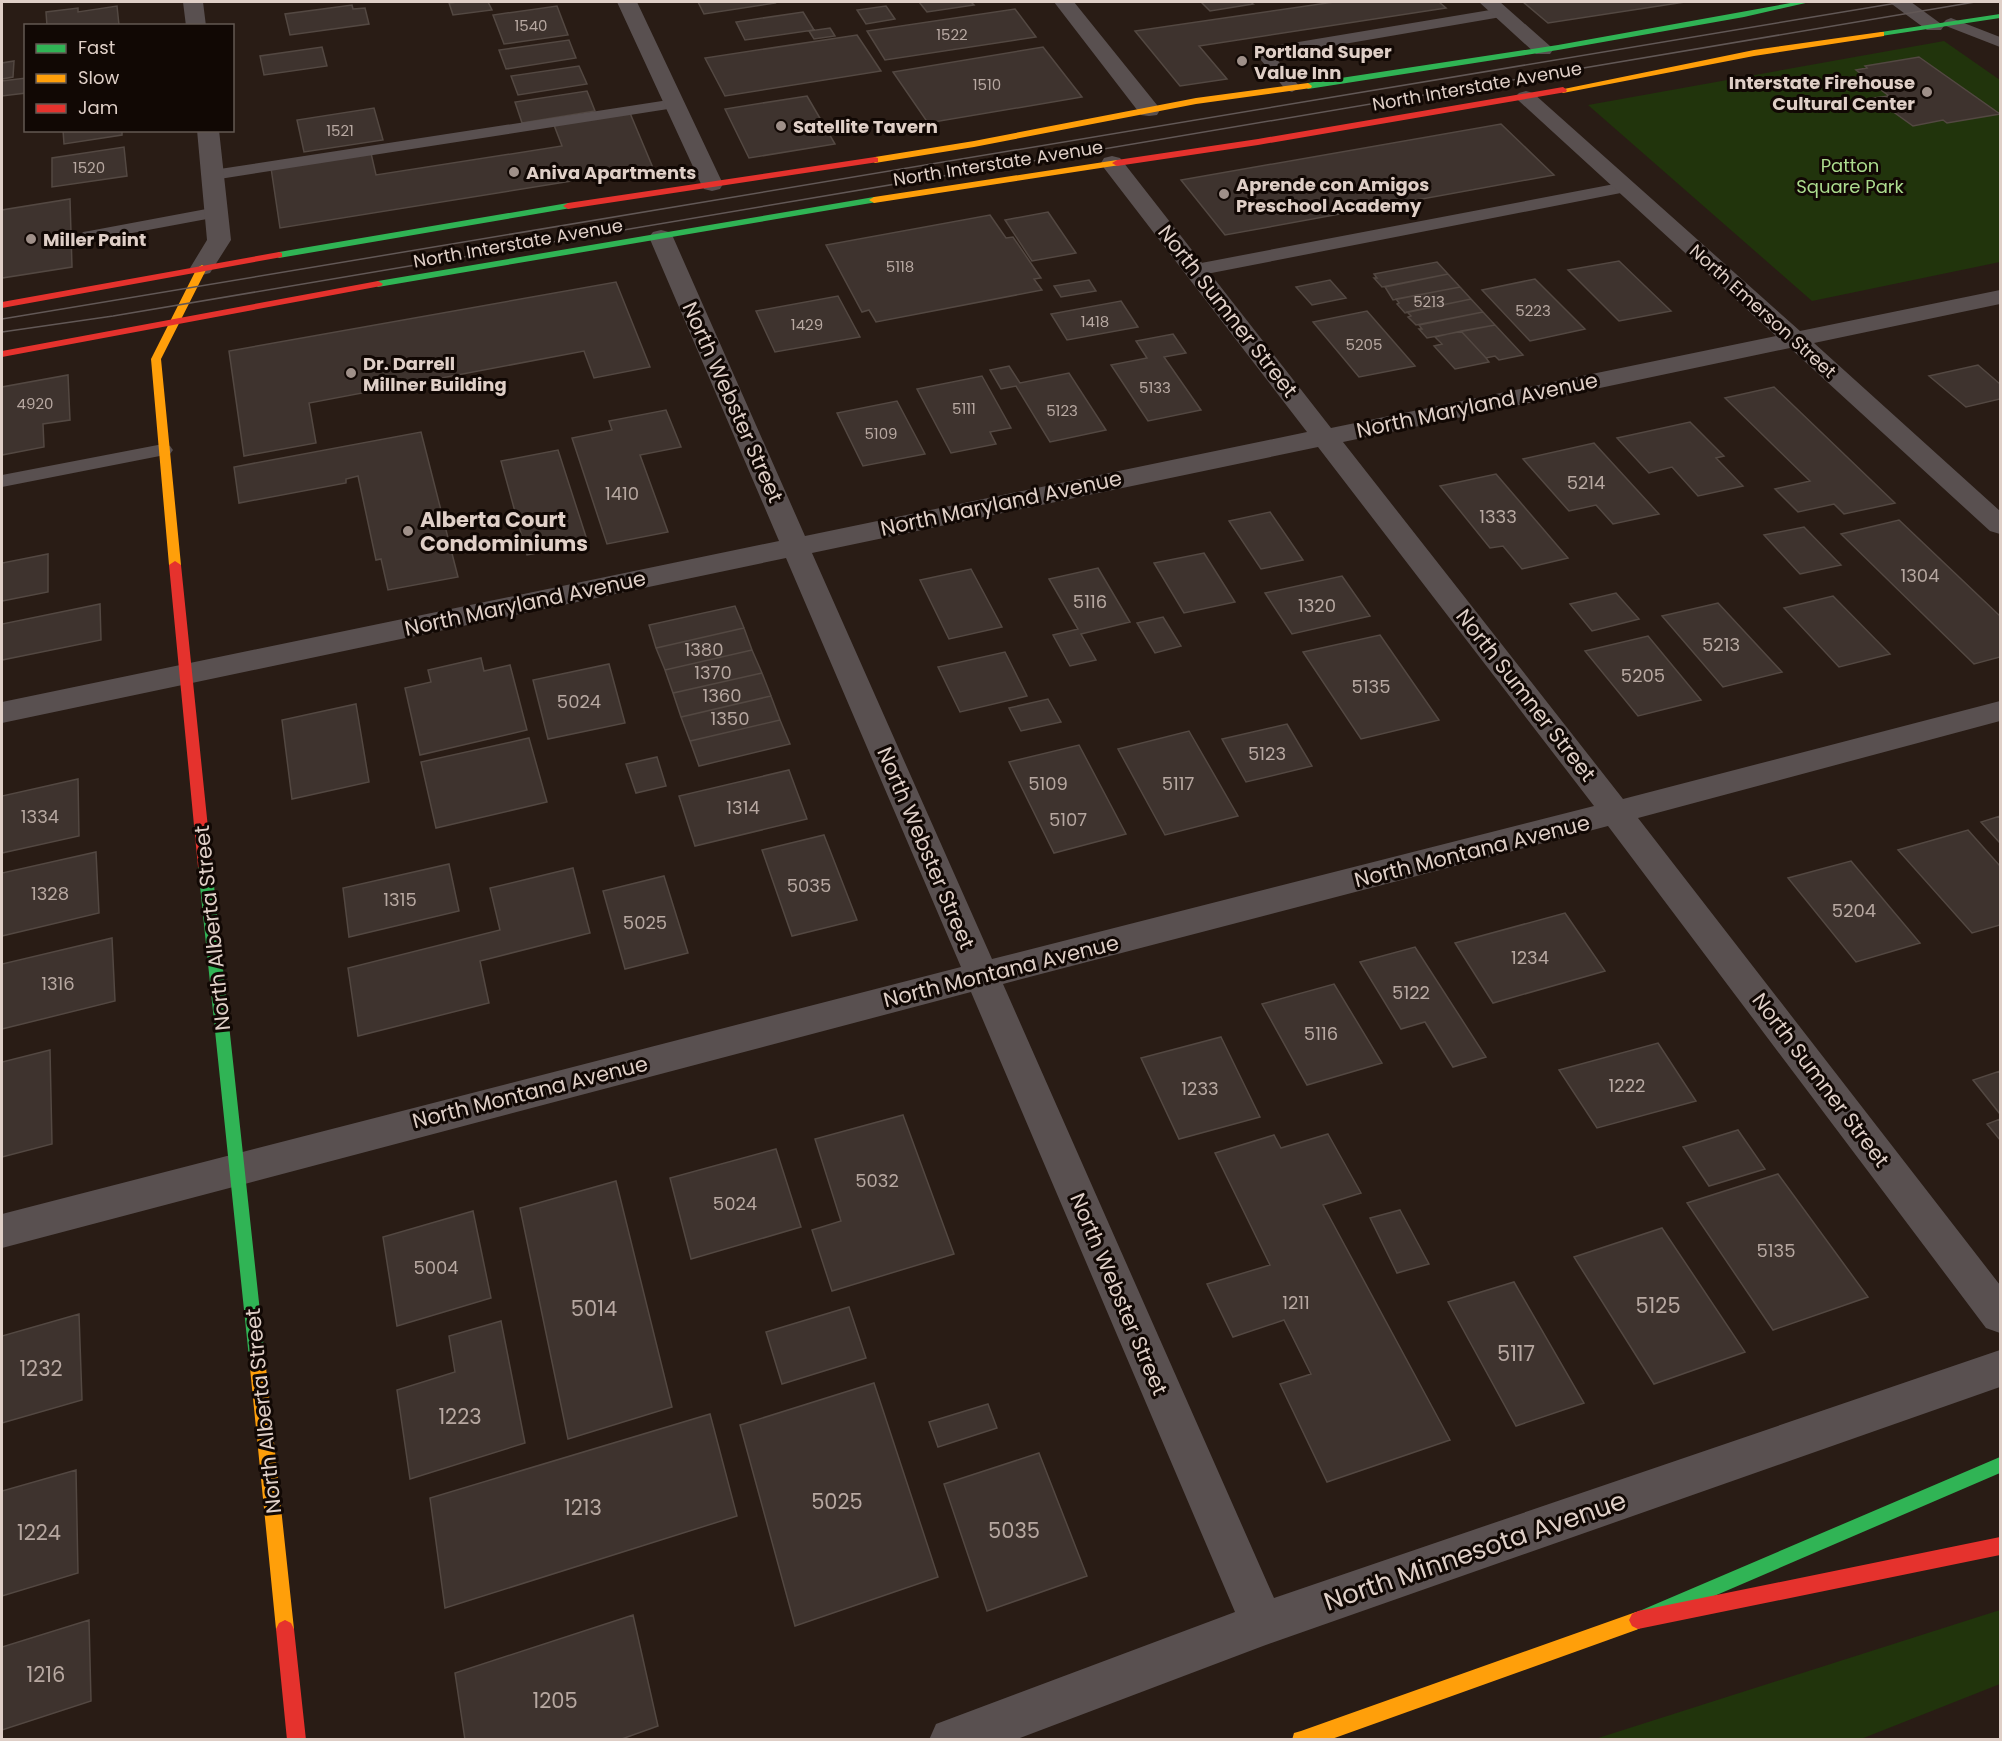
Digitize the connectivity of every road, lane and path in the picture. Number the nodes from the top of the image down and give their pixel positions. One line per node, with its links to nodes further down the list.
1 (193, 2): 8 (street)
2 (627, 2): 14 (street)
3 (1064, 2): 15 (street)
4 (1806, 2): 11 (main road, North Interstate Avenue)
5 (1899, 2): 9 (street)
6 (1495, 7): 11 (street); 12 (lane)
7 (2001, 16): 9 (main road, North Interstate Avenue)
8 (196, 24)
9 (1942, 25): 10 (lane); 13 (main road, North Interstate Avenue)
10 (2001, 42)
11 (1544, 50): 12 (main road, North Interstate Avenue)
12 (1292, 87): 15 (main road, North Interstate Avenue)
13 (1526, 96): 17 (main road, North Interstate Avenue); 20 (street, North Emerson Street)
14 (675, 104): 18 (lane); 19 (street)
15 (1149, 110): 19 (main road, North Interstate Avenue)
16 (208, 132): 18 (street, North Alberta Street)
17 (1112, 163): 23 (main road, North Interstate Avenue); 25 (street, North Sumner Street)
18 (213, 175): 21 (street, North Alberta Street)
19 (712, 184): 24 (main road, North Interstate Avenue)
20 (1625, 186): 25 (lane); 29 (street, North Emerson Street)
21 (217, 212): 22 (lane); 24 (street, North Alberta Street)
22 (89, 236)
23 (661, 237): 28 (main road, North Interstate Avenue); 35 (street, North Webster Street)
24 (202, 268): 27 (main road, North Interstate Avenue); 28 (main road, North Alberta Street)
25 (1196, 270): 31 (street, North Sumner Street)
26 (2001, 297): 29 (street, North Maryland Avenue)
27 (2, 305)
28 (173, 323): 30 (main road, North Interstate Avenue); 32 (main road, North Alberta Street)
29 (1793, 340): 31 (street, North Maryland Avenue); 34 (street, North Emerson Street)
30 (2, 354)
31 (1326, 435): 35 (street, North Maryland Avenue); 39 (street, North Sumner Street)
32 (163, 450): 33 (lane); 36 (main road, North Alberta Street)
33 (2, 481)
34 (2001, 525)
35 (796, 546): 36 (street, North Maryland Avenue); 40 (street, North Webster Street)
36 (185, 674): 38 (street, North Maryland Avenue); 41 (main road, North Alberta Street)
37 (2001, 711): 39 (street, North Montana Avenue)
38 (2, 712)
39 (1617, 813): 40 (street, North Montana Avenue); 43 (street, North Sumner Street)
40 (982, 976): 41 (street, North Montana Avenue); 48 (street, North Webster Street)
41 (238, 1167): 42 (street, North Montana Avenue); 49 (main road, North Alberta Street)
42 (2, 1231)
43 (2001, 1315)
44 (2001, 1369): 48 (street, North Minnesota Avenue)
45 (2001, 1465): 47 (main road)
46 (2001, 1546): 47 (main road)
47 (1638, 1620): 51 (main road)
48 (1263, 1624): 50 (street, North Minnesota Avenue)
49 (297, 1740)
50 (952, 1740)
51 (1301, 1740)

